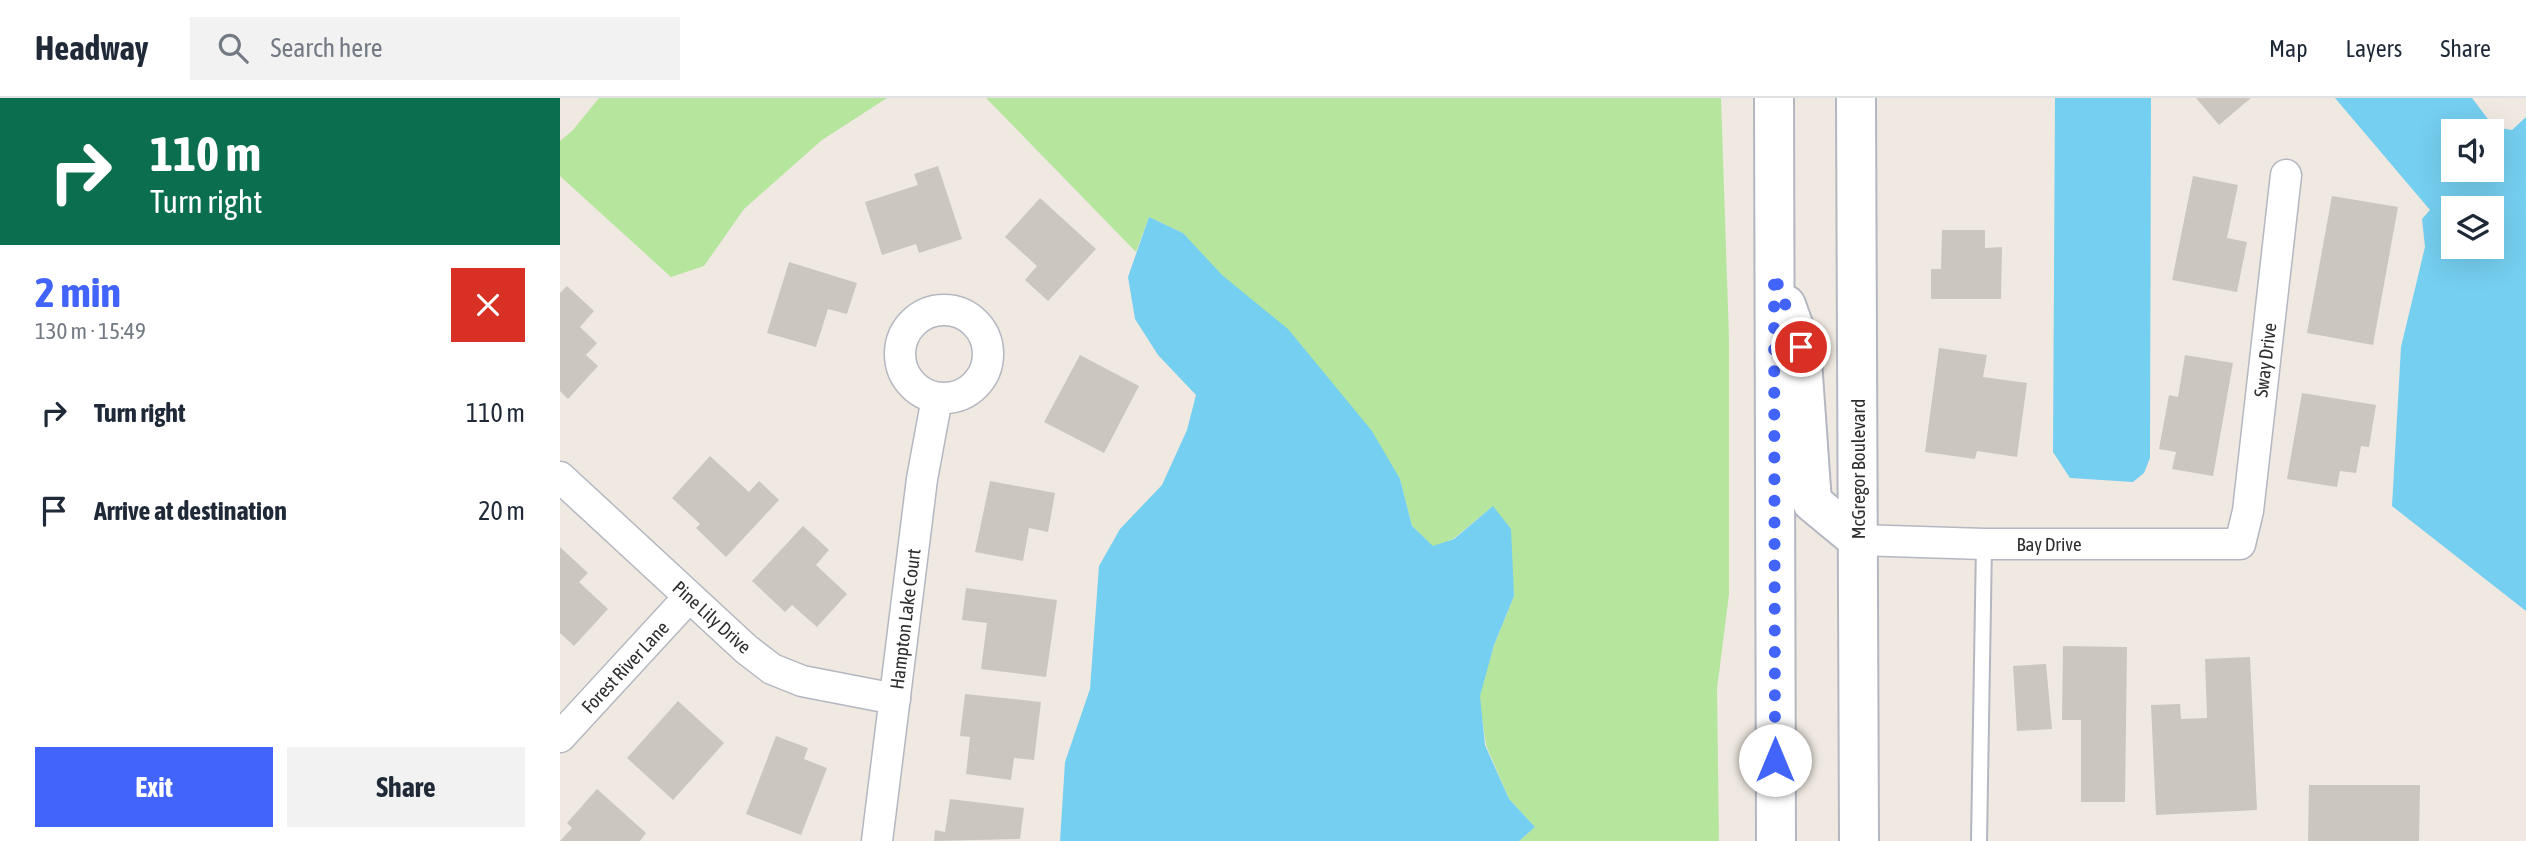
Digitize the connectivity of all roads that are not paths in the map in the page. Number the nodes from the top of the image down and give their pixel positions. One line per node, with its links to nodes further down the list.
1 (1774, 98): 4 (main road)
2 (1857, 98): 7 (main road, McGregor Boulevard)
3 (2286, 175): 9 (street, Sway Drive)
4 (1774, 274): 7 (main road); 14 (main road)
5 (937, 398): 11 (street, Hampton Lake Court)
6 (560, 477): 10 (street, Pine Lily Drive)
7 (1858, 540): 8 (street, Bay Drive); 15 (main road, McGregor Boulevard)
8 (1984, 544): 9 (street, Bay Drive); 16 (lane)
9 (2240, 544)
10 (689, 597): 11 (street, Pine Lily Drive); 12 (street, Forest River Lane)
11 (895, 699): 13 (street, Hampton Lake Court)
12 (560, 737)
13 (877, 841)
14 (1776, 841)
15 (1859, 841)
16 (1979, 841)

